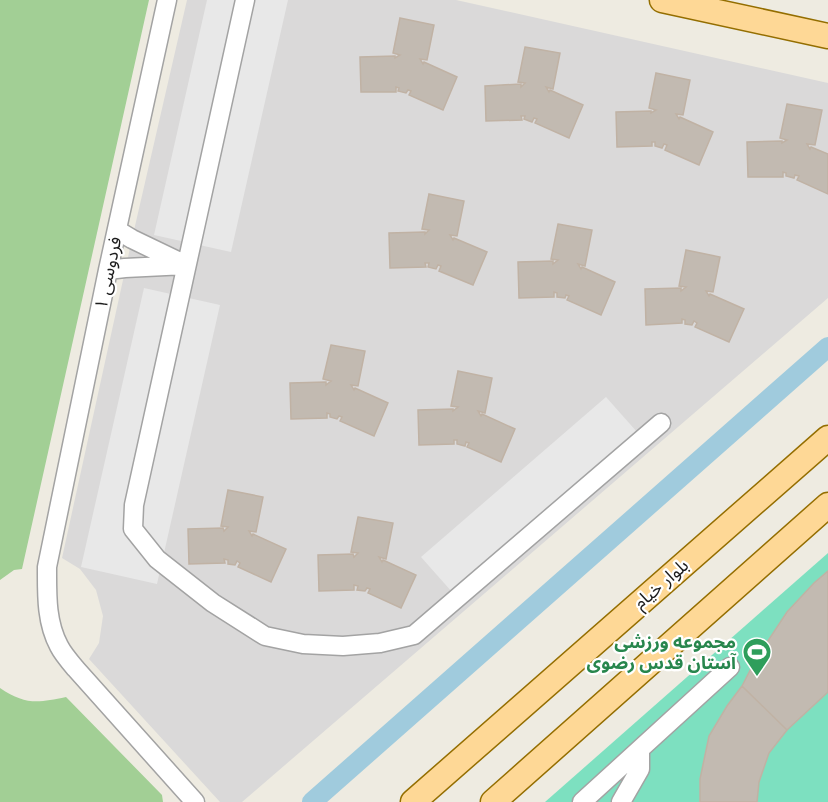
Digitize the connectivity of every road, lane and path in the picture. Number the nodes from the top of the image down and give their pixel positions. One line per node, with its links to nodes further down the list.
1 (167, 0): 5 (street, فردوسی ۱)
2 (245, 0): 6 (street)
3 (662, 0): 4 (main road)
4 (828, 36)
5 (117, 230): 6 (street); 7 (street, فردوسی ۱)
6 (186, 265): 7 (street); 8 (street)
7 (108, 270): 14 (street, فردوسی ۱)
8 (661, 423)
9 (828, 438): 15 (main road, بلوار خیام)
10 (828, 505): 13 (main road)
11 (730, 667): 12 (street)
12 (640, 750): 17 (street); 18 (street)
13 (513, 793): 16 (main road)
14 (195, 802)
15 (413, 802)
16 (493, 802)
17 (582, 802)
18 (621, 802)

